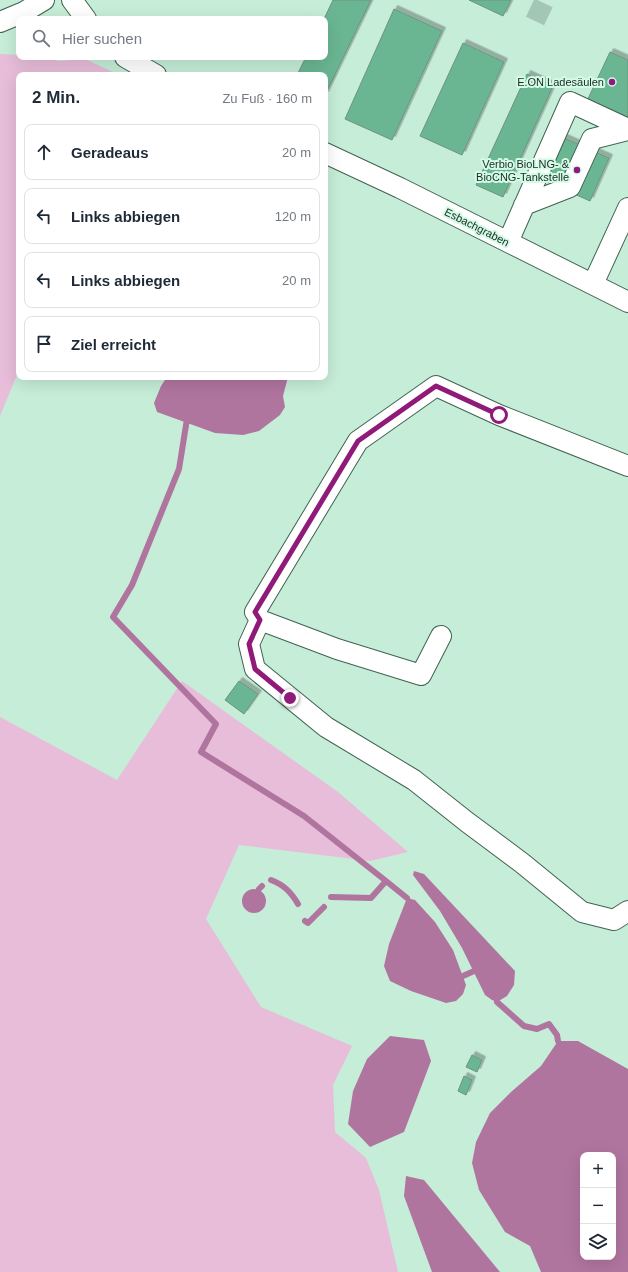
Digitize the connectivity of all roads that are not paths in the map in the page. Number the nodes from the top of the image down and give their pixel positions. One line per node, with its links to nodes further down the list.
1 (44, 0): 4 (street)
2 (72, 0): 3 (street)
3 (84, 16)
4 (0, 22)
5 (130, 60): 6 (street)
6 (151, 72)
7 (628, 129): 9 (street); 9 (street)
8 (328, 155): 11 (street, Esbachgraben)
9 (524, 205): 11 (street)
10 (628, 208): 12 (street)
11 (508, 242): 12 (street, Esbachgraben)
12 (593, 284): 13 (street, Esbachgraben)
13 (627, 301)
14 (628, 466): 15 (street)
15 (260, 620): 16 (street); 17 (street)
16 (441, 636)
17 (628, 911)

